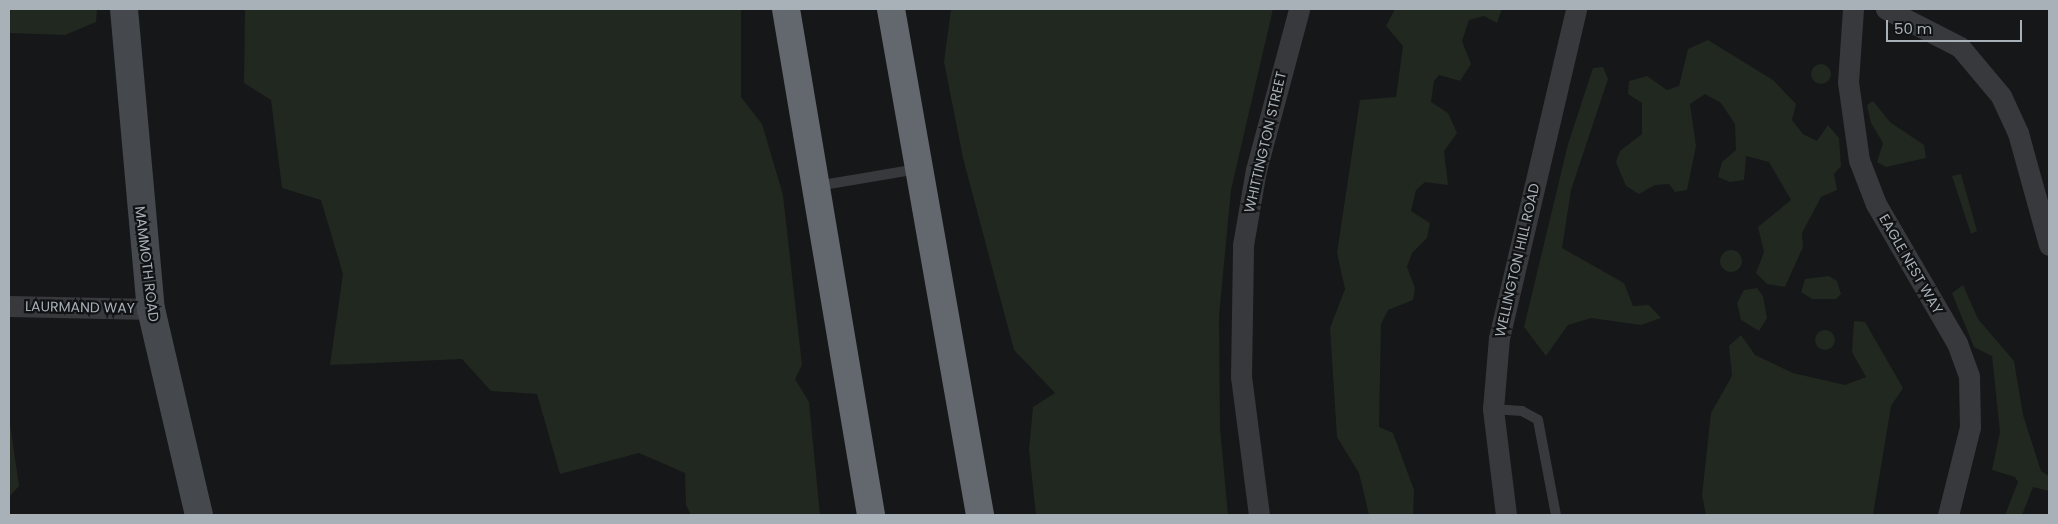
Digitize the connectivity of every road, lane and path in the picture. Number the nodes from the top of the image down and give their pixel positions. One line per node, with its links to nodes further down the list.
1 (124, 9): 12 (main road, MAMMOTH ROAD)
2 (786, 9): 9 (highway)
3 (891, 9): 8 (highway)
4 (1299, 9): 17 (street, WHITTINGTON STREET)
5 (1576, 9): 13 (street, WELLINGTON HILL ROAD)
6 (1853, 9): 20 (street, EAGLE NEST WAY)
7 (1897, 10): 10 (street)
8 (919, 169): 9 (lane); 16 (highway)
9 (816, 186): 15 (highway)
10 (2049, 245)
11 (9, 306): 12 (street, LAURMAND WAY)
12 (151, 309): 14 (main road, MAMMOTH ROAD)
13 (1493, 409): 18 (street, WELLINGTON HILL ROAD); 19 (lane)
14 (199, 515)
15 (871, 515)
16 (980, 515)
17 (1259, 515)
18 (1506, 515)
19 (1556, 515)
20 (1948, 515)

